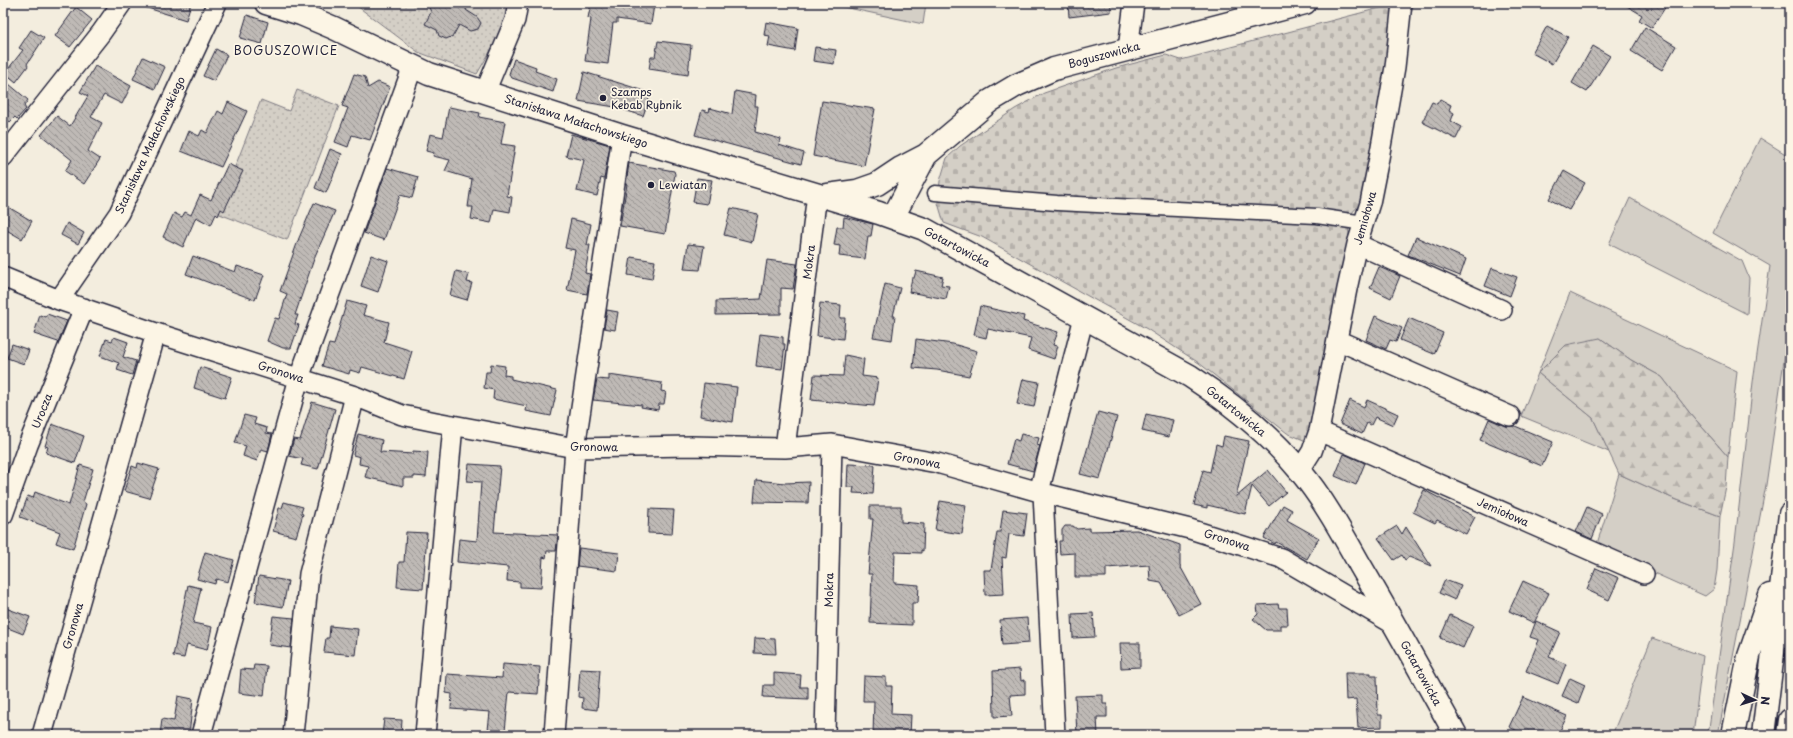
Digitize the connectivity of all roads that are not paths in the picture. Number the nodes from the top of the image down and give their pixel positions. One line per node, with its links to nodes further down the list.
1 (122, 3): 14 (street)
2 (217, 3): 22 (street, Stanisława Małachowskiego)
3 (266, 3): 8 (street, Stanisława Małachowskiego)
4 (518, 3): 11 (street)
5 (1134, 3): 9 (street)
6 (1305, 3): 9 (street, Boguszowicka)
7 (1402, 3): 19 (street, Jemiołowa)
8 (304, 8): 10 (street, Stanisława Małachowskiego)
9 (1128, 49): 13 (street, Boguszowicka)
10 (413, 66): 11 (street, Stanisława Małachowskiego); 28 (street)
11 (485, 92): 12 (street, Stanisława Małachowskiego)
12 (622, 136): 17 (street, Stanisława Małachowskiego); 34 (street)
13 (926, 155): 15 (street, Boguszowicka); 18 (street, Boguszowicka)
14 (3, 157)
15 (888, 178): 17 (street, Boguszowicka); 18 (street)
16 (935, 193): 19 (street)
17 (820, 195): 18 (street, Stanisława Małachowskiego); 35 (street, Mokra)
18 (886, 215): 25 (street, Gotartowicka)
19 (1364, 223): 20 (street, Jemiołowa)
20 (1357, 244): 24 (street); 27 (street, Jemiołowa)
21 (3, 277): 22 (street, Gronowa)
22 (59, 300): 23 (street, Gronowa)
23 (84, 308): 26 (street, Gronowa); 39 (street, Urocza)
24 (1502, 310)
25 (1084, 316): 36 (street, Gotartowicka); 37 (street)
26 (156, 332): 28 (street, Gronowa); 44 (street, Gronowa)
27 (1337, 340): 30 (street); 32 (street, Jemiołowa)
28 (299, 378): 29 (street, Gronowa); 45 (street)
29 (355, 396): 31 (street, Gronowa); 46 (street)
30 (1510, 416)
31 (453, 425): 34 (street, Gronowa); 47 (street)
32 (1319, 431): 36 (street, Jemiołowa); 41 (street, Jemiołowa)
33 (832, 444): 35 (street, Gronowa); 37 (street, Gronowa); 49 (street, Mokra)
34 (575, 448): 35 (street, Gronowa); 48 (street)
35 (785, 448)
36 (1300, 470): 42 (street, Gotartowicka)
37 (1041, 493): 42 (street, Gronowa); 50 (street)
38 (1790, 514): 40 (street)
39 (3, 515)
40 (1785, 554): 52 (street); 53 (street)
41 (1644, 574)
42 (1395, 625): 51 (street, Gotartowicka)
43 (1790, 720): 54 (street)
44 (42, 735)
45 (201, 735)
46 (293, 735)
47 (425, 735)
48 (554, 735)
49 (825, 735)
50 (1055, 735)
51 (1456, 735)
52 (1733, 735)
53 (1763, 735)
54 (1788, 735)

